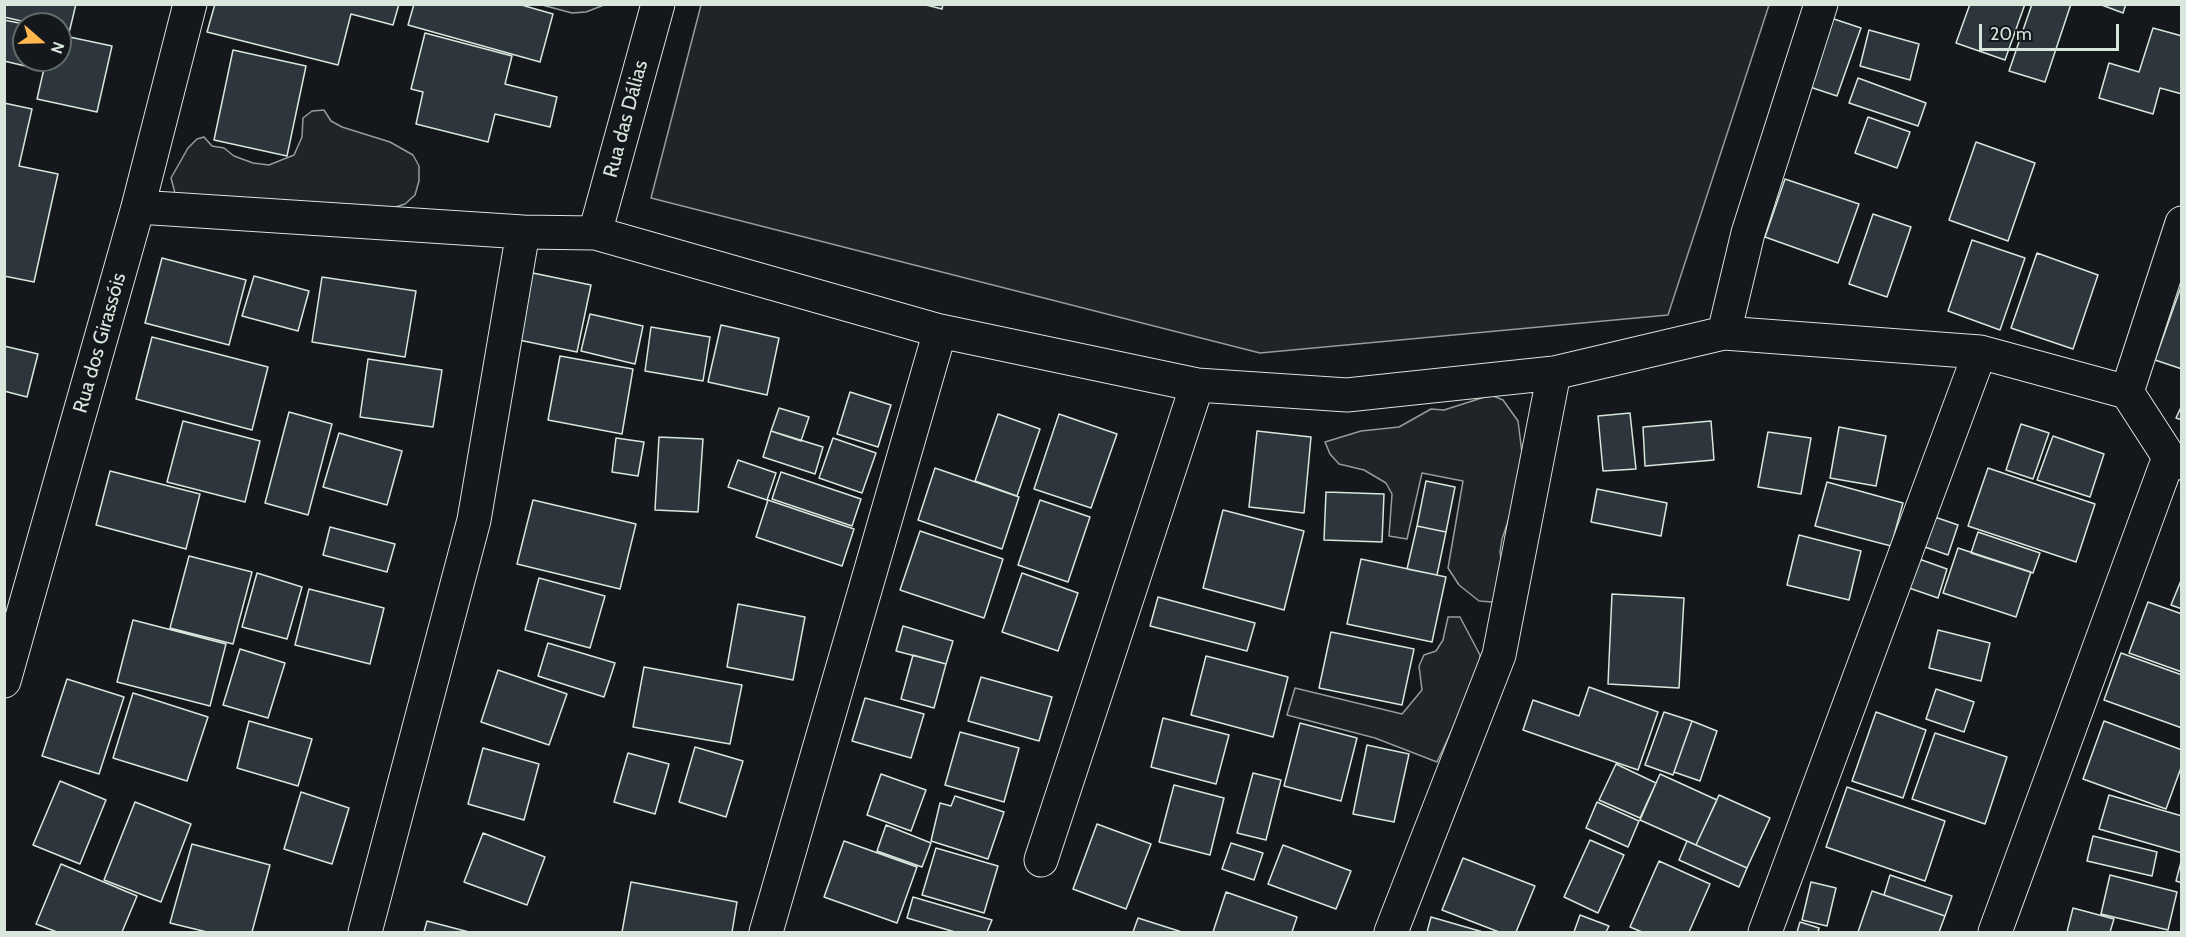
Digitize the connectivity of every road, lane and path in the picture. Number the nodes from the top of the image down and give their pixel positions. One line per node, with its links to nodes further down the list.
1 (190, 4): 4 (street, Rua dos Girassóis)
2 (658, 4): 7 (street, Rua das Dálias)
3 (1821, 4): 9 (street)
4 (138, 207): 6 (street); 15 (street, Rua dos Girassóis)
5 (2181, 223): 13 (street)
6 (523, 232): 7 (street); 17 (street)
7 (595, 233): 8 (street)
8 (940, 331): 12 (street); 18 (street)
9 (1724, 333): 10 (street); 11 (street)
10 (1980, 352): 13 (street); 20 (street)
11 (1554, 374): 12 (street); 19 (street)
12 (1197, 385): 16 (street)
13 (2127, 392): 14 (street)
14 (2175, 460): 21 (street)
15 (4, 681)
16 (1041, 860)
17 (365, 933)
18 (766, 933)
19 (1392, 933)
20 (1765, 933)
21 (1995, 933)

